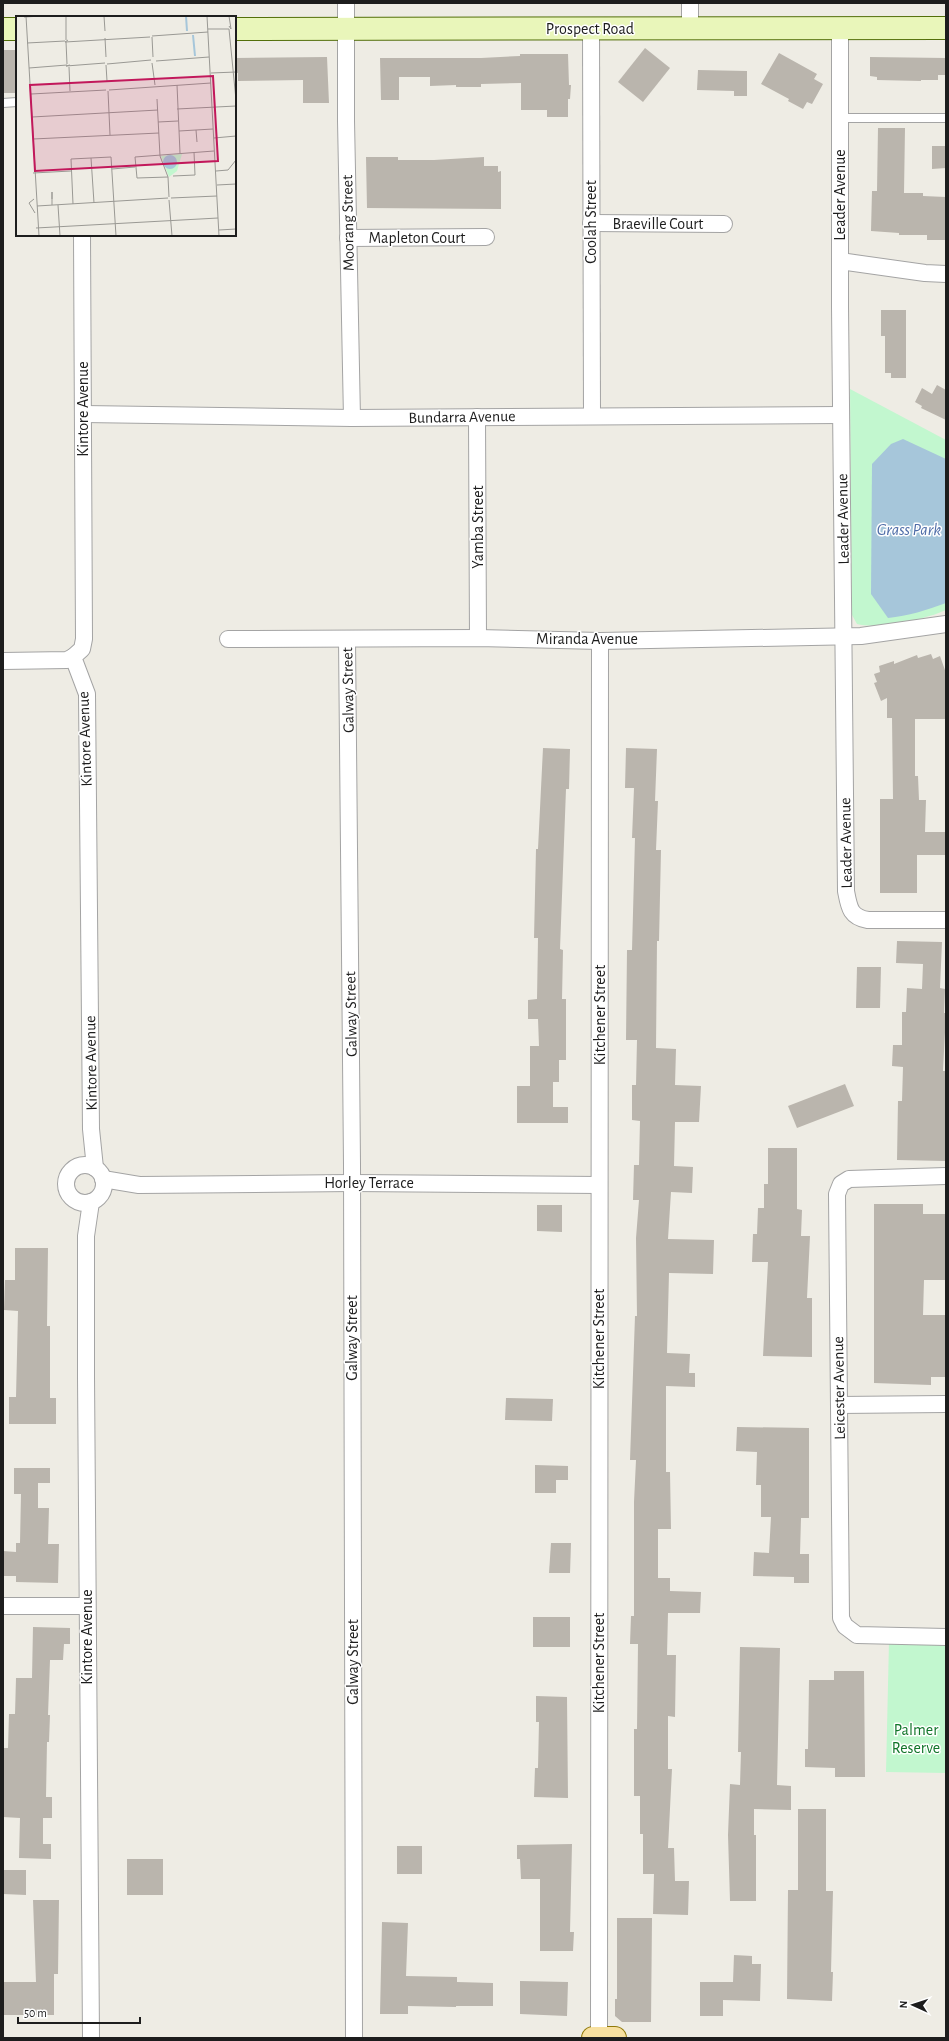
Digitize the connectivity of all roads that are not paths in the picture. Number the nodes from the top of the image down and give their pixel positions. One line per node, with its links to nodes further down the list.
1 (346, 3): 10 (street, Moorang Street)
2 (690, 3): 4 (street)
3 (591, 28): 4 (main road, Prospect Road); 10 (main road, Prospect Road); 15 (street, Coolah Street)
4 (690, 28): 5 (main road, Prospect Road)
5 (840, 28): 6 (main road, Prospect Road); 13 (street, Leader Avenue)
6 (946, 28)
7 (3, 29): 8 (main road)
8 (16, 29)
9 (236, 29): 10 (main road, Prospect Road)
10 (346, 29): 19 (street, Moorang Street)
11 (3, 102): 12 (lane)
12 (16, 102)
13 (841, 118): 14 (lane); 20 (street, Leader Avenue)
14 (946, 118)
15 (591, 223): 16 (street, Braeville Court); 24 (street, Coolah Street)
16 (724, 224)
17 (82, 236): 22 (street, Kintore Avenue)
18 (486, 237): 19 (street, Mapleton Court)
19 (348, 238): 26 (street, Moorang Street)
20 (840, 261): 21 (street); 23 (street, Leader Avenue)
21 (946, 274)
22 (84, 414): 26 (street, Bundarra Avenue); 33 (street, Kintore Avenue)
23 (841, 415): 24 (street, Bundarra Avenue); 28 (street, Leader Avenue)
24 (592, 416): 25 (street, Bundarra Avenue)
25 (477, 417): 26 (street, Bundarra Avenue); 29 (street, Yamba Street)
26 (352, 418)
27 (946, 624): 28 (street, Miranda Avenue)
28 (844, 636): 32 (street, Miranda Avenue); 35 (street, Leader Avenue)
29 (478, 638): 31 (street, Miranda Avenue); 32 (street, Miranda Avenue)
30 (228, 639): 31 (street, Miranda Avenue)
31 (347, 639): 38 (street, Galway Street)
32 (600, 641): 40 (street, Kitchener Street)
33 (74, 657): 34 (street); 36 (street, Kintore Avenue)
34 (3, 661)
35 (946, 920)
36 (94, 1171): 39 (street, Horley Terrace); 41 (street); 41 (street)
37 (946, 1176): 43 (street, Leicester Avenue)
38 (352, 1183): 39 (street, Horley Terrace); 40 (street, Horley Terrace); 48 (street, Galway Street)
39 (139, 1185): 41 (street, Horley Terrace)
40 (600, 1185): 50 (street, Kitchener Street)
41 (90, 1200): 45 (street, Kintore Avenue)
42 (946, 1404): 43 (street)
43 (839, 1405): 46 (street, Leicester Avenue)
44 (3, 1606): 45 (street)
45 (87, 1606): 47 (street, Kintore Avenue)
46 (946, 1637)
47 (91, 2038)
48 (354, 2038)
49 (593, 2038): 50 (main road)
50 (599, 2038): 51 (main road)
51 (615, 2038)

